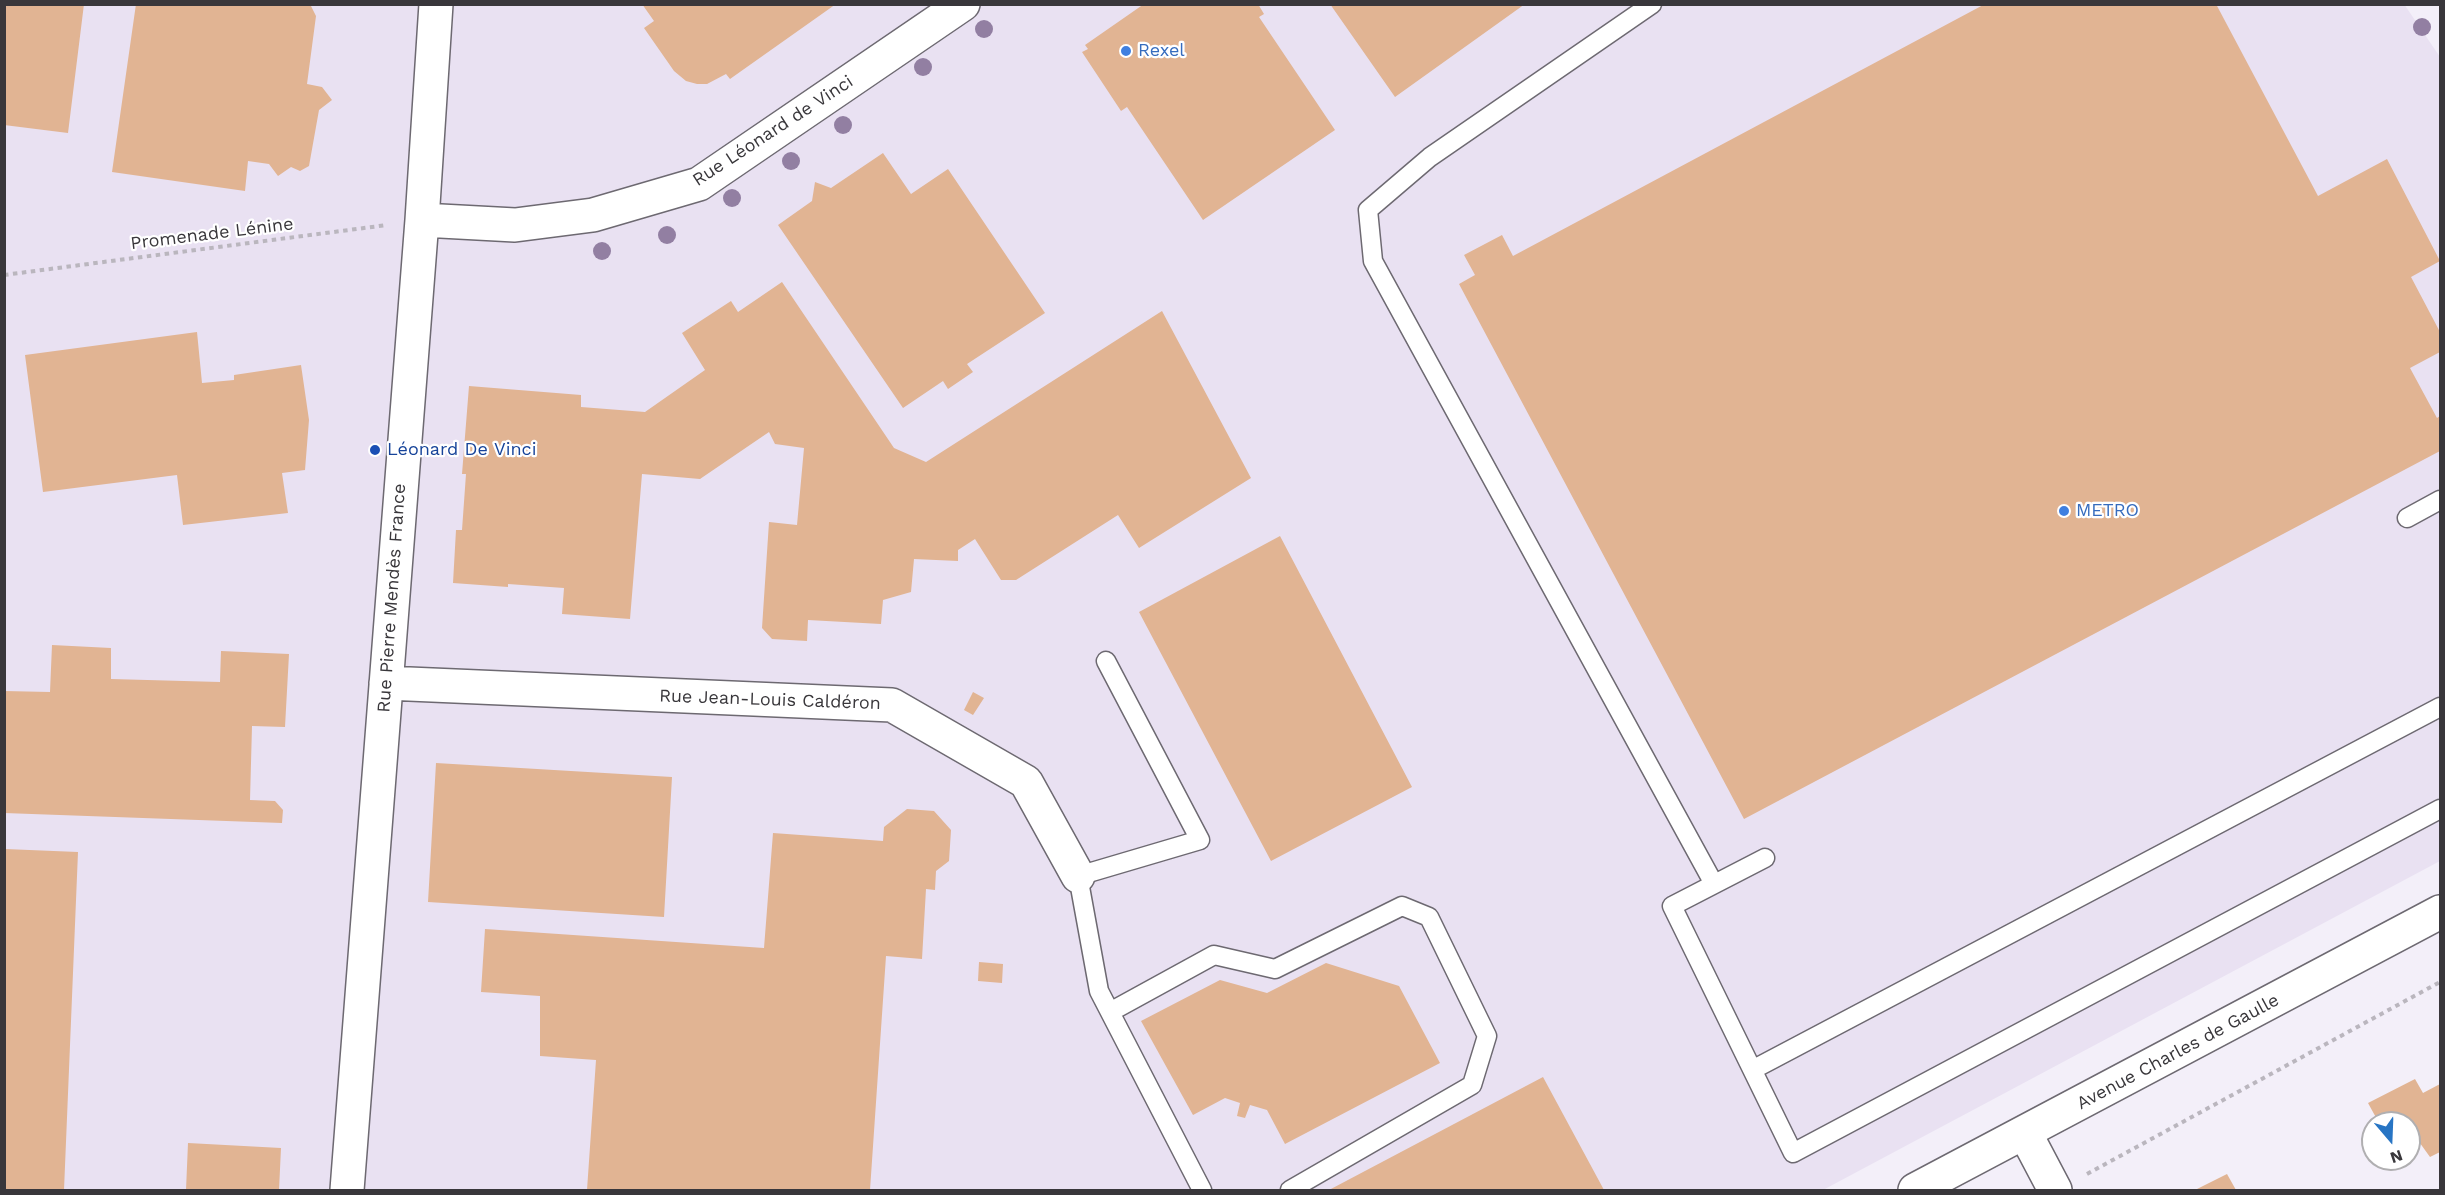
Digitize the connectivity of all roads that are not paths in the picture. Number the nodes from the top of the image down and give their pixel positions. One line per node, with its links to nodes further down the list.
1 (436, 4): 4 (street, Rue Pierre Mendès France)
2 (963, 4): 4 (street, Rue Léonard de Vinci)
3 (1652, 4): 13 (lane)
4 (422, 220): 8 (street, Rue Pierre Mendès France)
5 (2440, 500): 6 (lane)
6 (2407, 518)
7 (1106, 661): 12 (lane)
8 (386, 683): 12 (street, Rue Jean-Louis Caldéron); 19 (street, Rue Pierre Mendès France)
9 (2440, 707): 16 (lane)
10 (2440, 809): 16 (lane)
11 (1765, 858): 13 (lane)
12 (1078, 876): 15 (lane)
13 (1714, 884): 16 (lane)
14 (2440, 912): 17 (street, Avenue Charles de Gaulle)
15 (1110, 1012): 20 (lane); 21 (lane)
16 (1754, 1069)
17 (2025, 1133): 18 (street); 22 (street, Avenue Charles de Gaulle)
18 (2067, 1185)
19 (347, 1191)
20 (1202, 1191)
21 (1290, 1191)
22 (1915, 1191)

